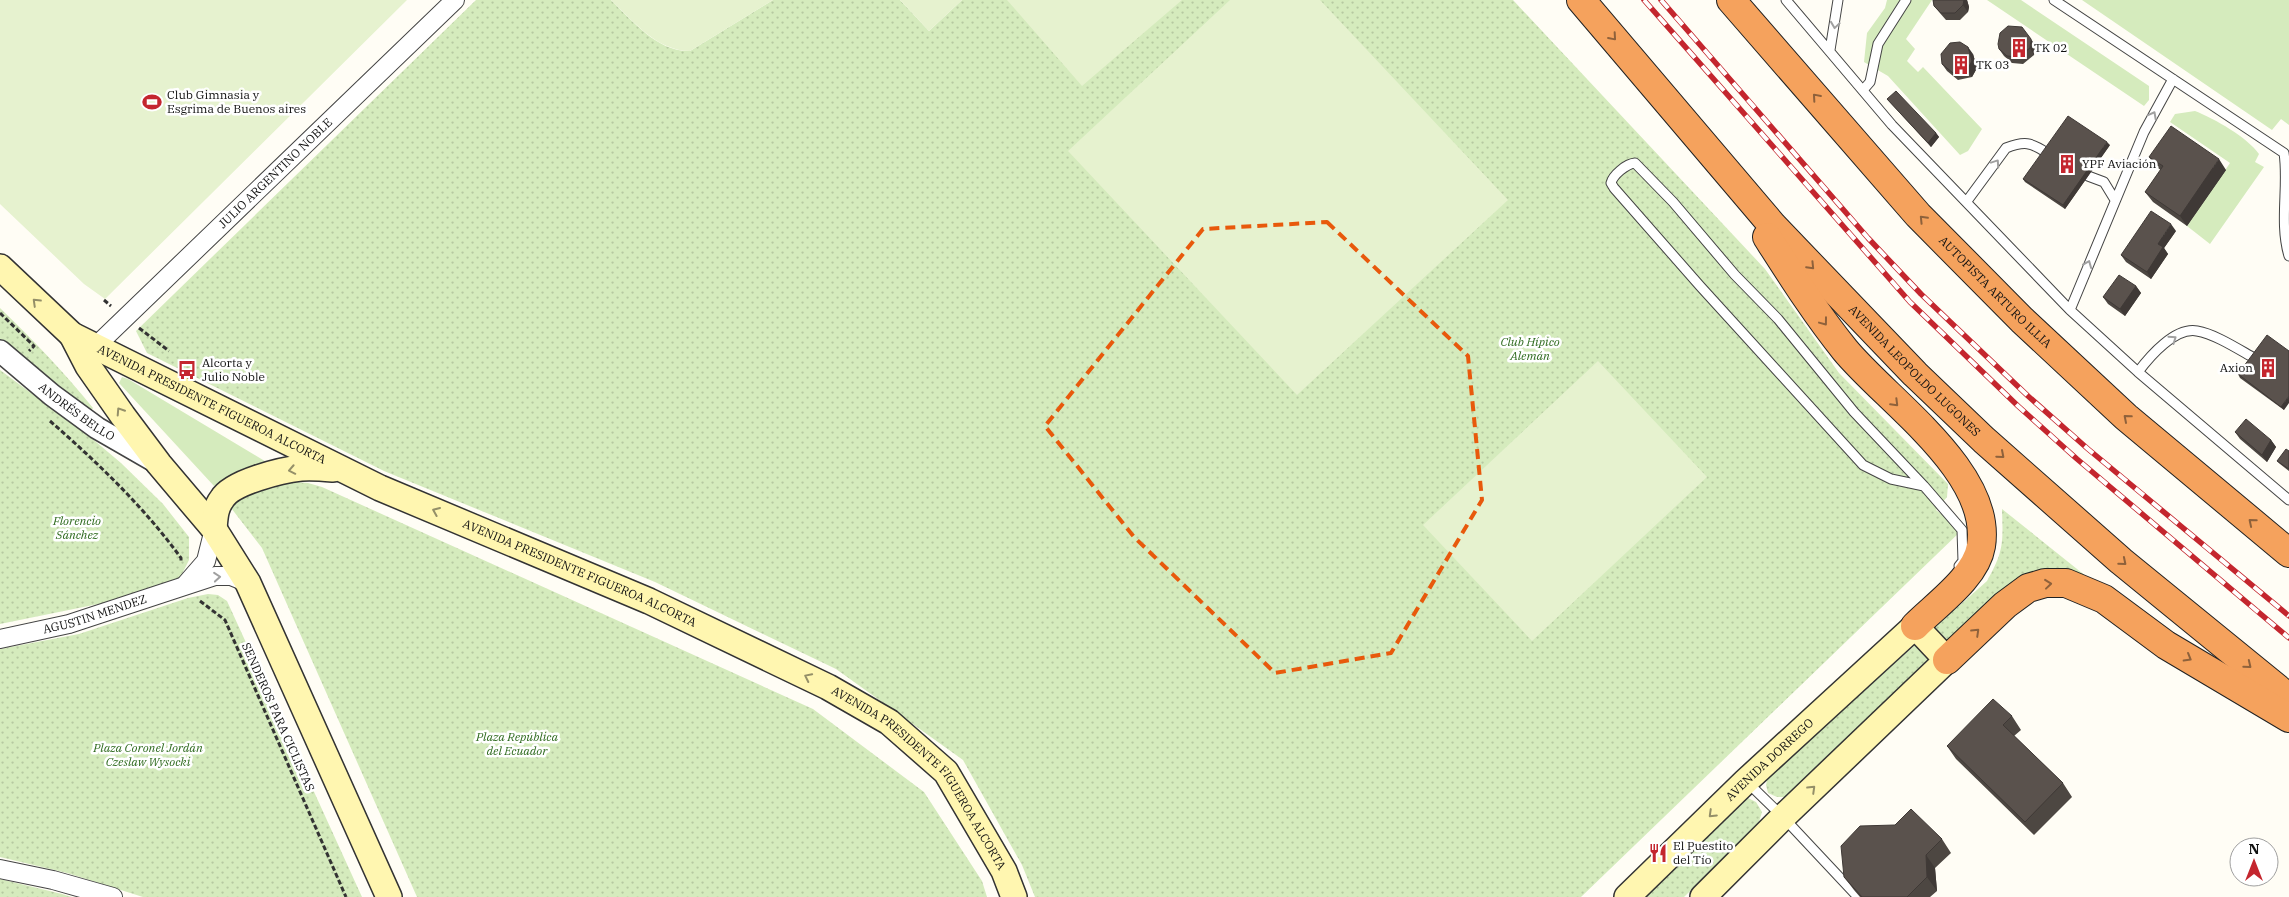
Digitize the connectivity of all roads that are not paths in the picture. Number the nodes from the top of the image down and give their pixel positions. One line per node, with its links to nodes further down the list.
1 (455, 0): 21 (street, JULIO ARGENTINO NOBLE)
2 (1581, 0): 13 (highway, AVENIDA LEOPOLDO LUGONES, one-way to 13)
3 (1732, 0): 30 (highway, AUTOPISTA ARTURO ILLIA, one-way to 3)
4 (1786, 0): 8 (lane)
5 (1838, 0): 8 (lane, one-way to 8)
6 (1906, 0): 10 (lane)
7 (2054, 0): 9 (lane)
8 (1830, 50): 10 (lane)
9 (2173, 79): 11 (lane); 15 (lane, one-way to 9)
10 (1863, 90): 16 (lane)
11 (2286, 152): 17 (lane)
12 (2046, 153): 16 (lane, one-way to 12)
13 (1721, 164): 35 (highway, one-way to 35); 39 (highway, AVENIDA LEOPOLDO LUGONES, one-way to 39)
14 (2088, 176): 15 (lane)
15 (2115, 200): 19 (lane, one-way to 15)
16 (1967, 201): 19 (lane)
17 (2289, 256)
18 (0, 267): 20 (main road, AVENIDA PRESIDENTE FIGUEROA ALCORTA, one-way to 18)
19 (2070, 310): 24 (lane)
20 (72, 336): 21 (main road, AVENIDA PRESIDENTE FIGUEROA ALCORTA); 25 (main road, AVENIDA PRESIDENTE FIGUEROA ALCORTA, one-way to 20)
21 (96, 346): 26 (main road, AVENIDA PRESIDENTE FIGUEROA ALCORTA)
22 (0, 351): 25 (street, ANDRÉS BELLO)
23 (2254, 358): 24 (lane, one-way to 23)
24 (2138, 372): 28 (lane)
25 (159, 464): 29 (main road, AVENIDA PRESIDENTE FIGUEROA ALCORTA)
26 (340, 469): 29 (main road, one-way to 29); 46 (main road, AVENIDA PRESIDENTE FIGUEROA ALCORTA, one-way to 26)
27 (1924, 486): 27 (lane); 31 (lane)
28 (2289, 500)
29 (214, 529): 32 (main road, AVENIDA PRESIDENTE FIGUEROA ALCORTA); 33 (street)
30 (2289, 554)
31 (1951, 576)
32 (248, 583): 33 (street, AGUSTIN MENDEZ, one-way to 32); 45 (main road, AVENIDA PRESIDENTE FIGUEROA ALCORTA)
33 (186, 584): 36 (street, AGUSTIN MENDEZ)
34 (1939, 591): 37 (lane)
35 (1915, 626): 38 (main road); 41 (main road, AVENIDA DORREGO)
36 (0, 639)
37 (1867, 657)
38 (1947, 660): 40 (highway, one-way to 40); 42 (main road, one-way to 38)
39 (2289, 698)
40 (2289, 718)
41 (1745, 775): 42 (lane); 47 (main road, AVENIDA DORREGO, one-way to 47)
42 (1782, 817): 48 (main road); 49 (lane)
43 (0, 868): 44 (street)
44 (113, 897)
45 (389, 897)
46 (1014, 897)
47 (1627, 897)
48 (1703, 897)
49 (1858, 897)

